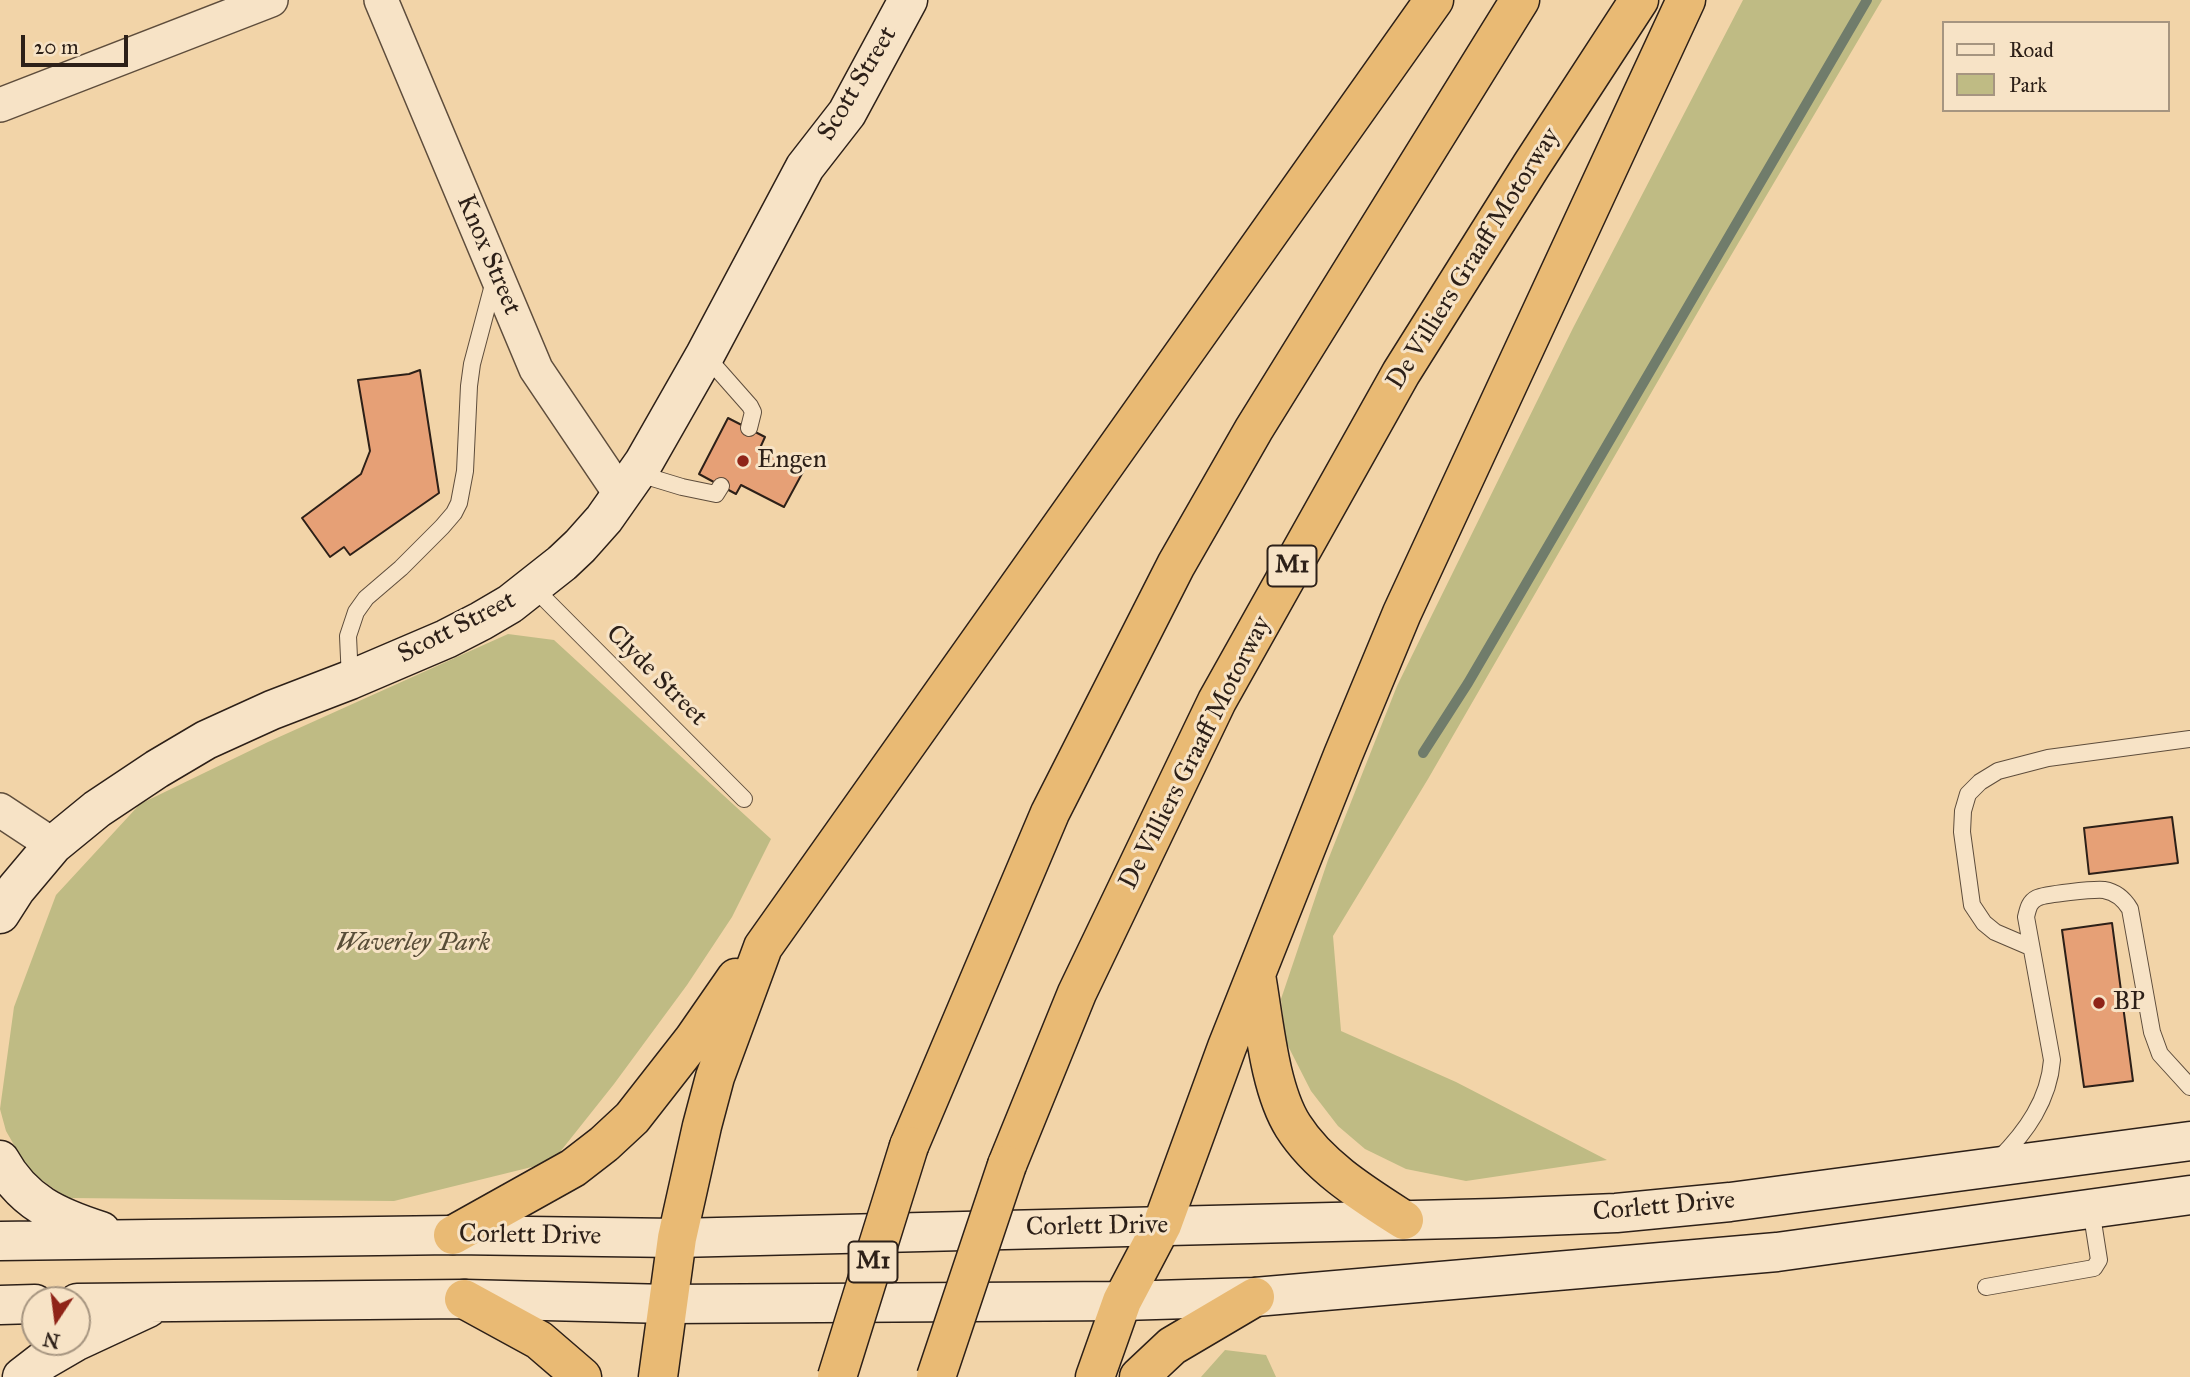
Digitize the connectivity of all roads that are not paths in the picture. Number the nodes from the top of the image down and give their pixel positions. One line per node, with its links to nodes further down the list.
1 (271, 0): 9 (street)
2 (381, 0): 11 (street, Knox Street)
3 (879, 0): 10 (main road, Scott Street)
4 (908, 0): 10 (main road, Scott Street)
5 (1434, 0): 23 (highway)
6 (1520, 0): 52 (highway, M1, bridge)
7 (1640, 0): 53 (highway, De Villiers Graaff Motorway / M1, bridge)
8 (1686, 0): 25 (highway)
9 (0, 105)
10 (805, 167): 12 (main road, Scott Street)
11 (496, 274): 14 (street, Knox Street); 17 (lane)
12 (705, 355): 13 (lane); 14 (main road, Scott Street)
13 (749, 428)
14 (629, 484): 15 (lane); 16 (main road, Scott Street)
15 (721, 486)
16 (533, 587): 17 (main road, Scott Street); 19 (lane, Clyde Street)
17 (350, 680): 21 (main road, Scott Street)
18 (2190, 739): 24 (lane)
19 (744, 799)
20 (0, 810): 21 (street)
21 (53, 845): 22 (main road, Scott Street)
22 (0, 914)
23 (763, 947): 34 (highway); 35 (highway)
24 (2030, 947): 26 (lane); 29 (lane)
25 (1256, 975): 32 (highway); 33 (highway)
26 (2190, 1087)
27 (2190, 1142): 29 (main road, Corlett Drive)
28 (0, 1160): 36 (main road)
29 (1990, 1169): 32 (main road, Corlett Drive)
30 (2190, 1195): 31 (main road, Corlett Drive)
31 (2091, 1209): 38 (lane); 39 (main road, Corlett Drive)
32 (1404, 1220): 33 (main road, Corlett Drive)
33 (1162, 1225): 35 (main road, Corlett Drive); 42 (highway)
34 (453, 1235): 35 (main road, Corlett Drive); 36 (main road, Corlett Drive)
35 (677, 1238): 45 (highway)
36 (122, 1239): 37 (main road, Corlett Drive)
37 (0, 1241)
38 (1986, 1287)
39 (1255, 1297): 42 (main road, Corlett Drive); 55 (highway)
40 (464, 1299): 41 (main road, Corlett Drive); 45 (main road, Corlett Drive); 50 (highway)
41 (163, 1301): 43 (main road, Corlett Drive); 47 (main road)
42 (1122, 1301): 45 (main road, Corlett Drive); 54 (highway)
43 (91, 1303)
44 (21, 1304): 46 (main road)
45 (668, 1304): 51 (highway)
46 (0, 1305)
47 (91, 1334)
48 (51, 1356): 49 (main road)
49 (22, 1377)
50 (582, 1377)
51 (658, 1377)
52 (836, 1377)
53 (936, 1377)
54 (1095, 1377)
55 (1139, 1377)

